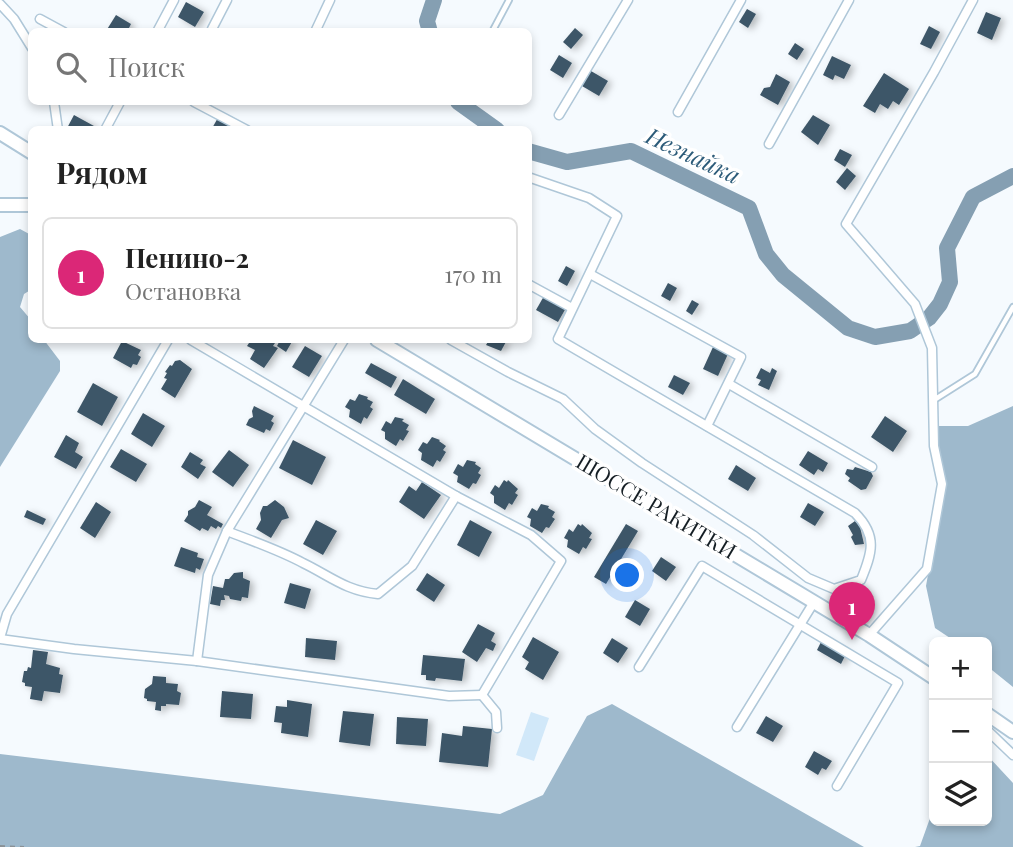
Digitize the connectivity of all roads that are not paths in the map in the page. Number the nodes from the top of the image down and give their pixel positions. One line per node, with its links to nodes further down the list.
1 (174, 0): 12 (street)
2 (227, 0): 13 (street)
3 (330, 0): 14 (street)
4 (509, 0): 15 (lane)
5 (628, 0): 21 (street)
6 (741, 0): 20 (street)
7 (849, 0): 26 (street)
8 (973, 0): 41 (street)
9 (0, 4): 16 (street)
10 (40, 19): 11 (street)
11 (57, 28)
12 (159, 28)
13 (213, 28)
14 (317, 28)
15 (494, 28)
16 (28, 42)
17 (54, 105): 22 (street)
18 (118, 105): 23 (street)
19 (200, 105): 24 (street)
20 (678, 112)
21 (559, 115)
22 (57, 126)
23 (107, 126)
24 (239, 126)
25 (0, 133): 27 (main road)
26 (769, 144)
27 (28, 150)
28 (532, 178): 31 (street)
29 (0, 205): 30 (main road)
30 (28, 205)
31 (590, 274): 34 (street); 40 (street)
32 (532, 286): 34 (street)
33 (1013, 307): 41 (lane)
34 (572, 308): 43 (street)
35 (166, 343): 50 (street)
36 (196, 343): 42 (street)
37 (342, 343): 42 (street)
38 (382, 343): 47 (main road, ШОССЕ РАКИТКИ)
39 (456, 343): 43 (street)
40 (729, 384): 43 (street); 44 (street)
41 (932, 401): 49 (street)
42 (303, 407): 45 (street); 46 (street)
43 (707, 426)
44 (873, 467)
45 (456, 496): 46 (street); 54 (street)
46 (227, 531): 51 (street)
47 (814, 602): 48 (street); 49 (main road, ШОССЕ РАКИТКИ)
48 (800, 624): 52 (street); 56 (street); 61 (street)
49 (869, 635): 53 (main road, ШОССЕ РАКИТКИ)
50 (0, 638): 51 (street)
51 (197, 661): 54 (street)
52 (639, 667)
53 (929, 675)
54 (482, 695): 57 (street)
55 (992, 717): 58 (main road)
56 (737, 727)
57 (497, 728)
58 (1013, 732)
59 (992, 735): 60 (street)
60 (1013, 755)
61 (837, 786)

